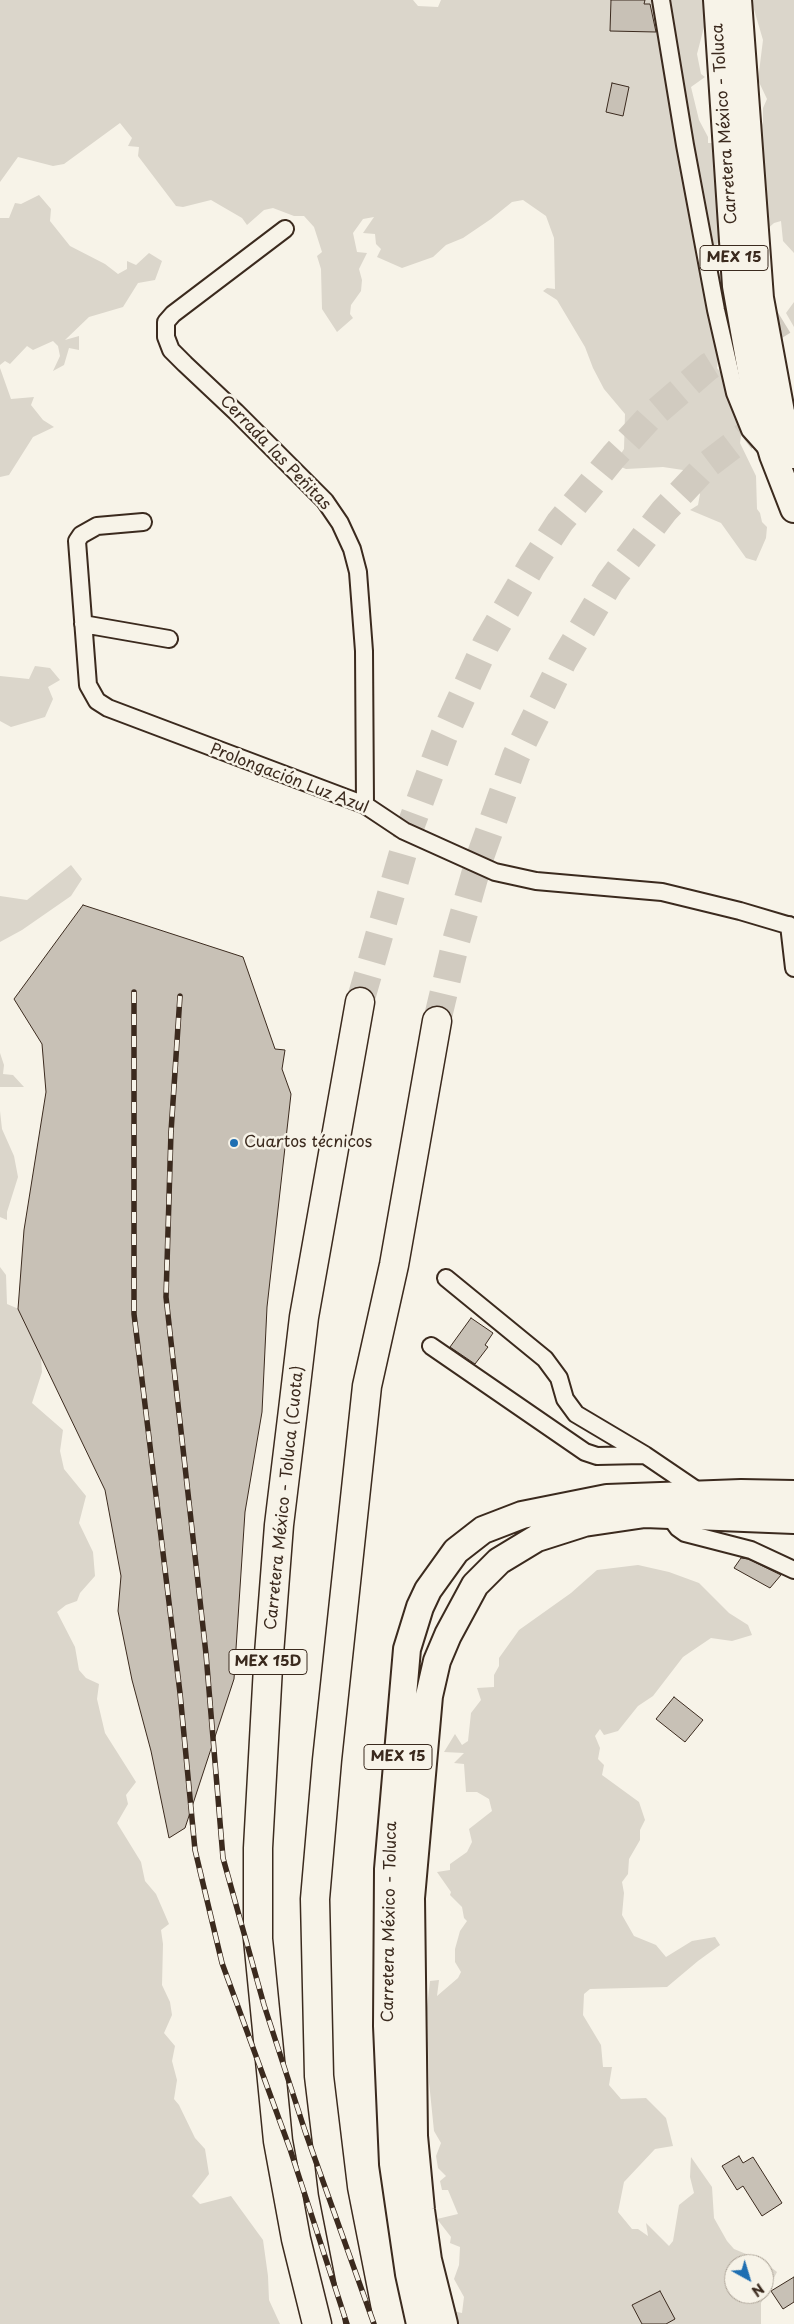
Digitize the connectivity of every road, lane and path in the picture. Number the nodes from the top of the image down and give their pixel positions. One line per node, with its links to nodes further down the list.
1 (661, 0): 5 (street)
2 (717, 0): 5 (main road, Carretera México - Toluca / MEX 15)
3 (738, 0): 5 (main road, Carretera México - Toluca / MEX 15)
4 (285, 229): 10 (street, Cerrada las Peñitas)
5 (784, 455): 6 (main road, Carretera México - Toluca / MEX 15)
6 (794, 509)
7 (143, 522): 8 (street, Prolongación Luz Azul)
8 (83, 624): 9 (street); 10 (street, Prolongación Luz Azul)
9 (169, 639)
10 (365, 805): 11 (street, Prolongación Luz Azul)
11 (792, 926): 12 (street)
12 (794, 968)
13 (360, 1002): 23 (highway, Carretera México - Toluca (Cuota) / MEX 15D)
14 (437, 1021): 24 (highway)
15 (446, 1278): 17 (street)
16 (430, 1346): 17 (street)
17 (645, 1456): 18 (street)
18 (701, 1494): 19 (main road, Carretera México - Toluca / MEX 15); 25 (main road, Carretera México - Toluca / MEX 15)
19 (794, 1494)
20 (667, 1514): 21 (main road, Carretera México - Toluca / MEX 15); 22 (street); 26 (main road, Carretera México - Toluca / MEX 15)
21 (794, 1520)
22 (794, 1570)
23 (317, 2324)
24 (359, 2324)
25 (420, 2324)
26 (444, 2324)

